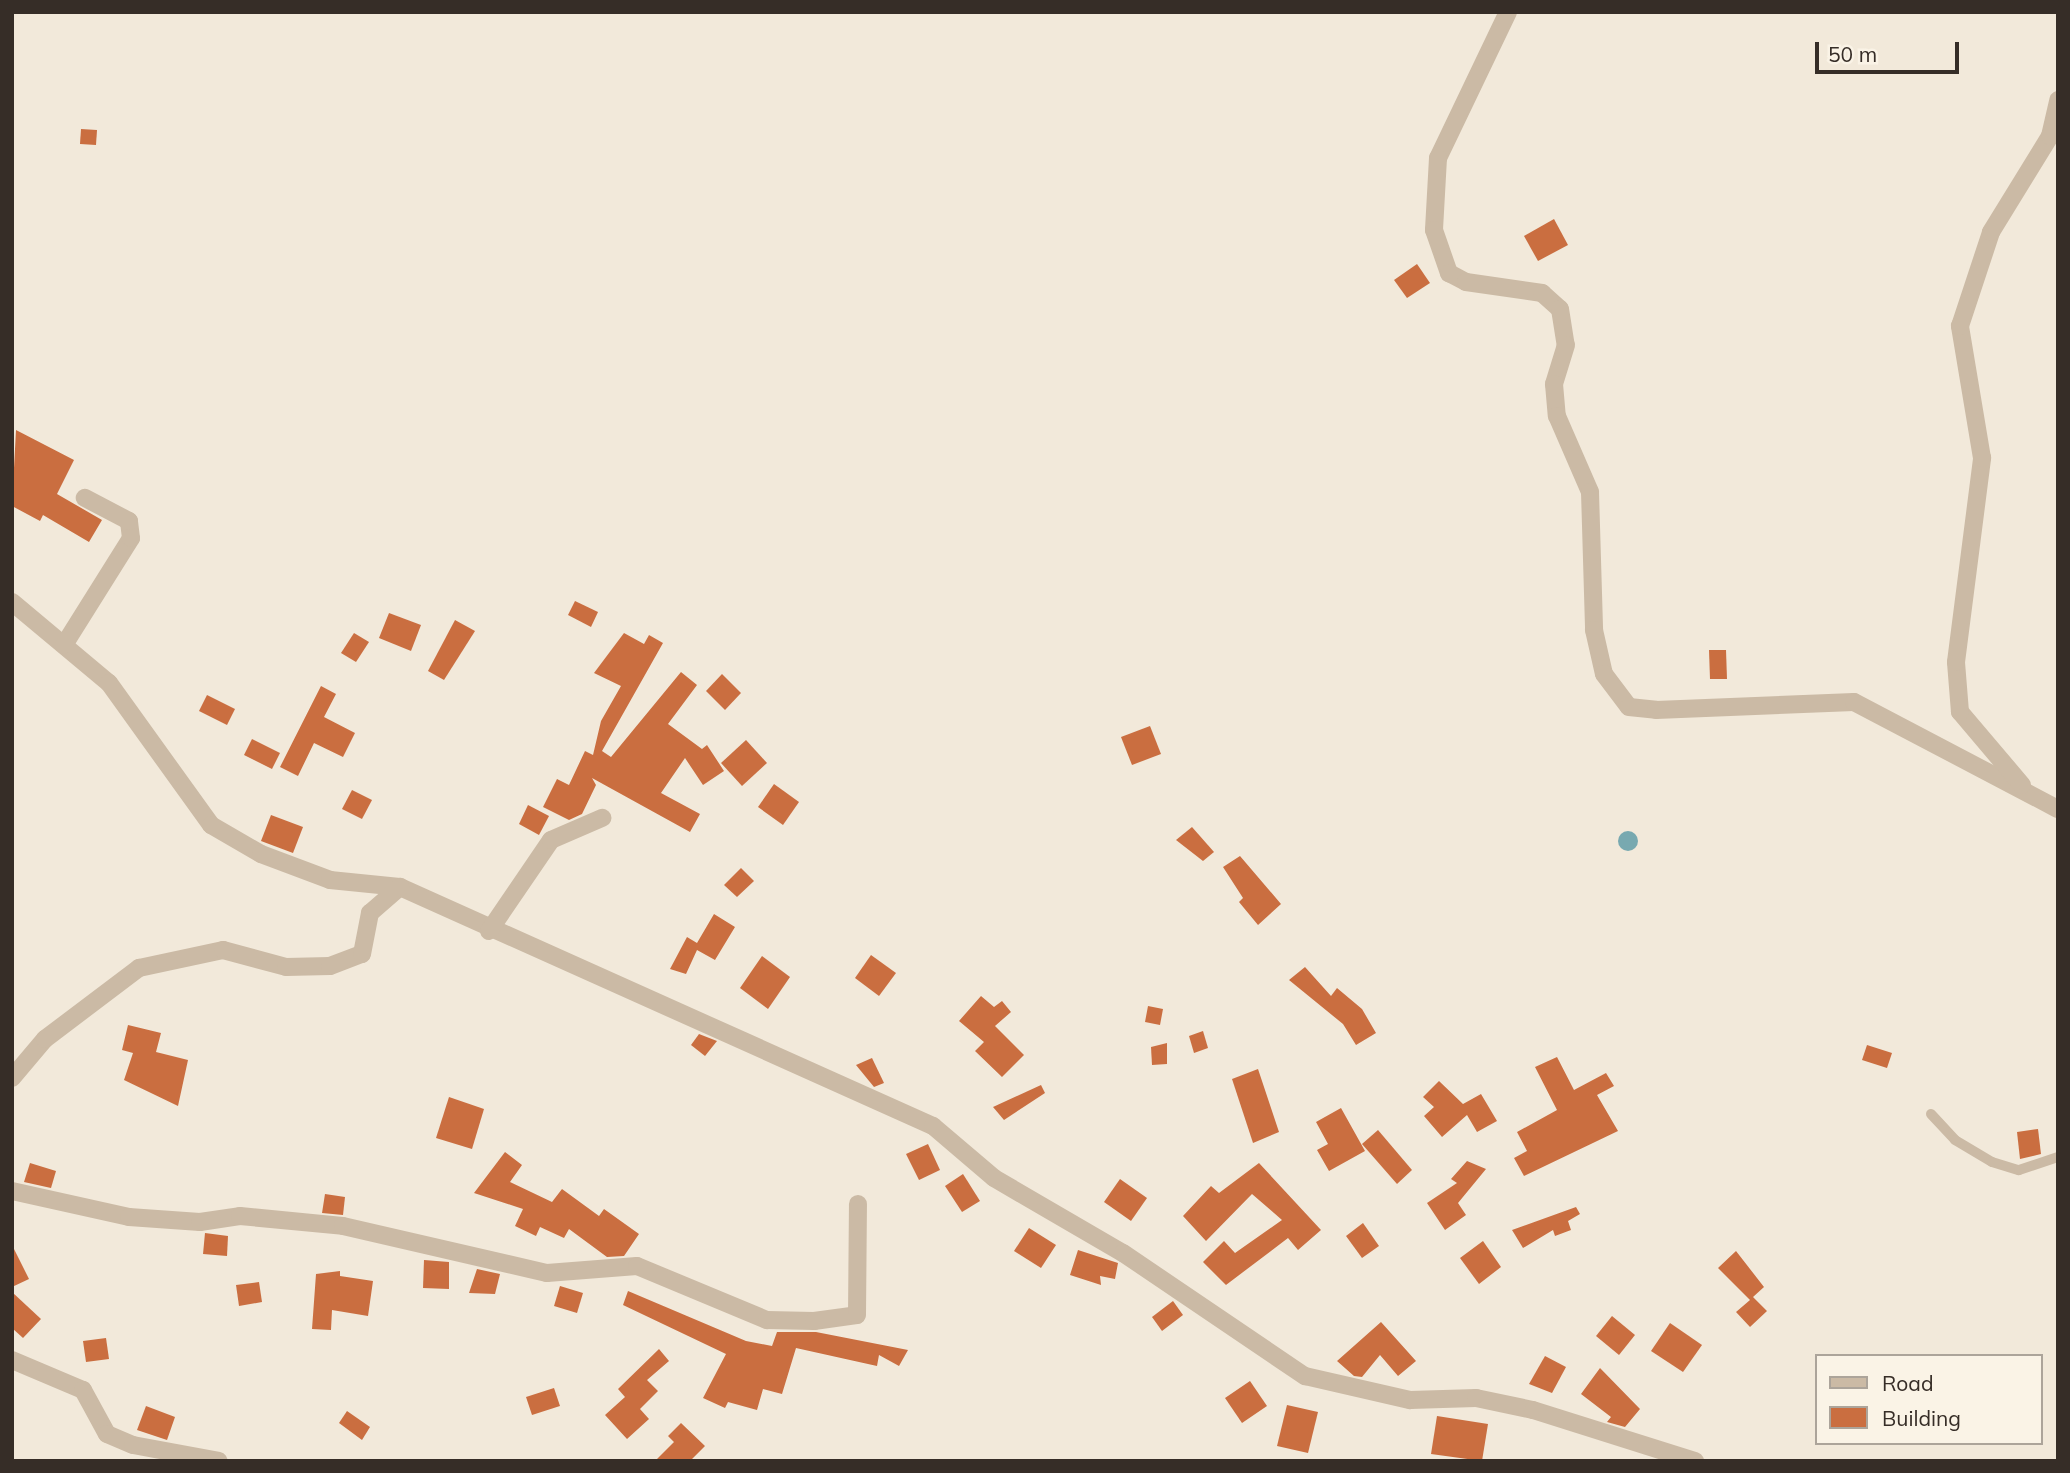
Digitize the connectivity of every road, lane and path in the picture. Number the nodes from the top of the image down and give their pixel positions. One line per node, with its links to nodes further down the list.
1 (1508, 12): 6 (street)
2 (2058, 100): 6 (street)
3 (85, 498): 5 (street)
4 (12, 601): 5 (street)
5 (64, 645): 8 (street)
6 (2057, 810)
7 (602, 818): 9 (street)
8 (400, 887): 9 (street); 10 (street)
9 (489, 932): 17 (street)
10 (12, 1078)
11 (1931, 1114): 12 (lane)
12 (2058, 1157)
13 (12, 1191): 14 (street)
14 (858, 1204)
15 (12, 1360): 16 (street)
16 (219, 1461)
17 (1695, 1461)

